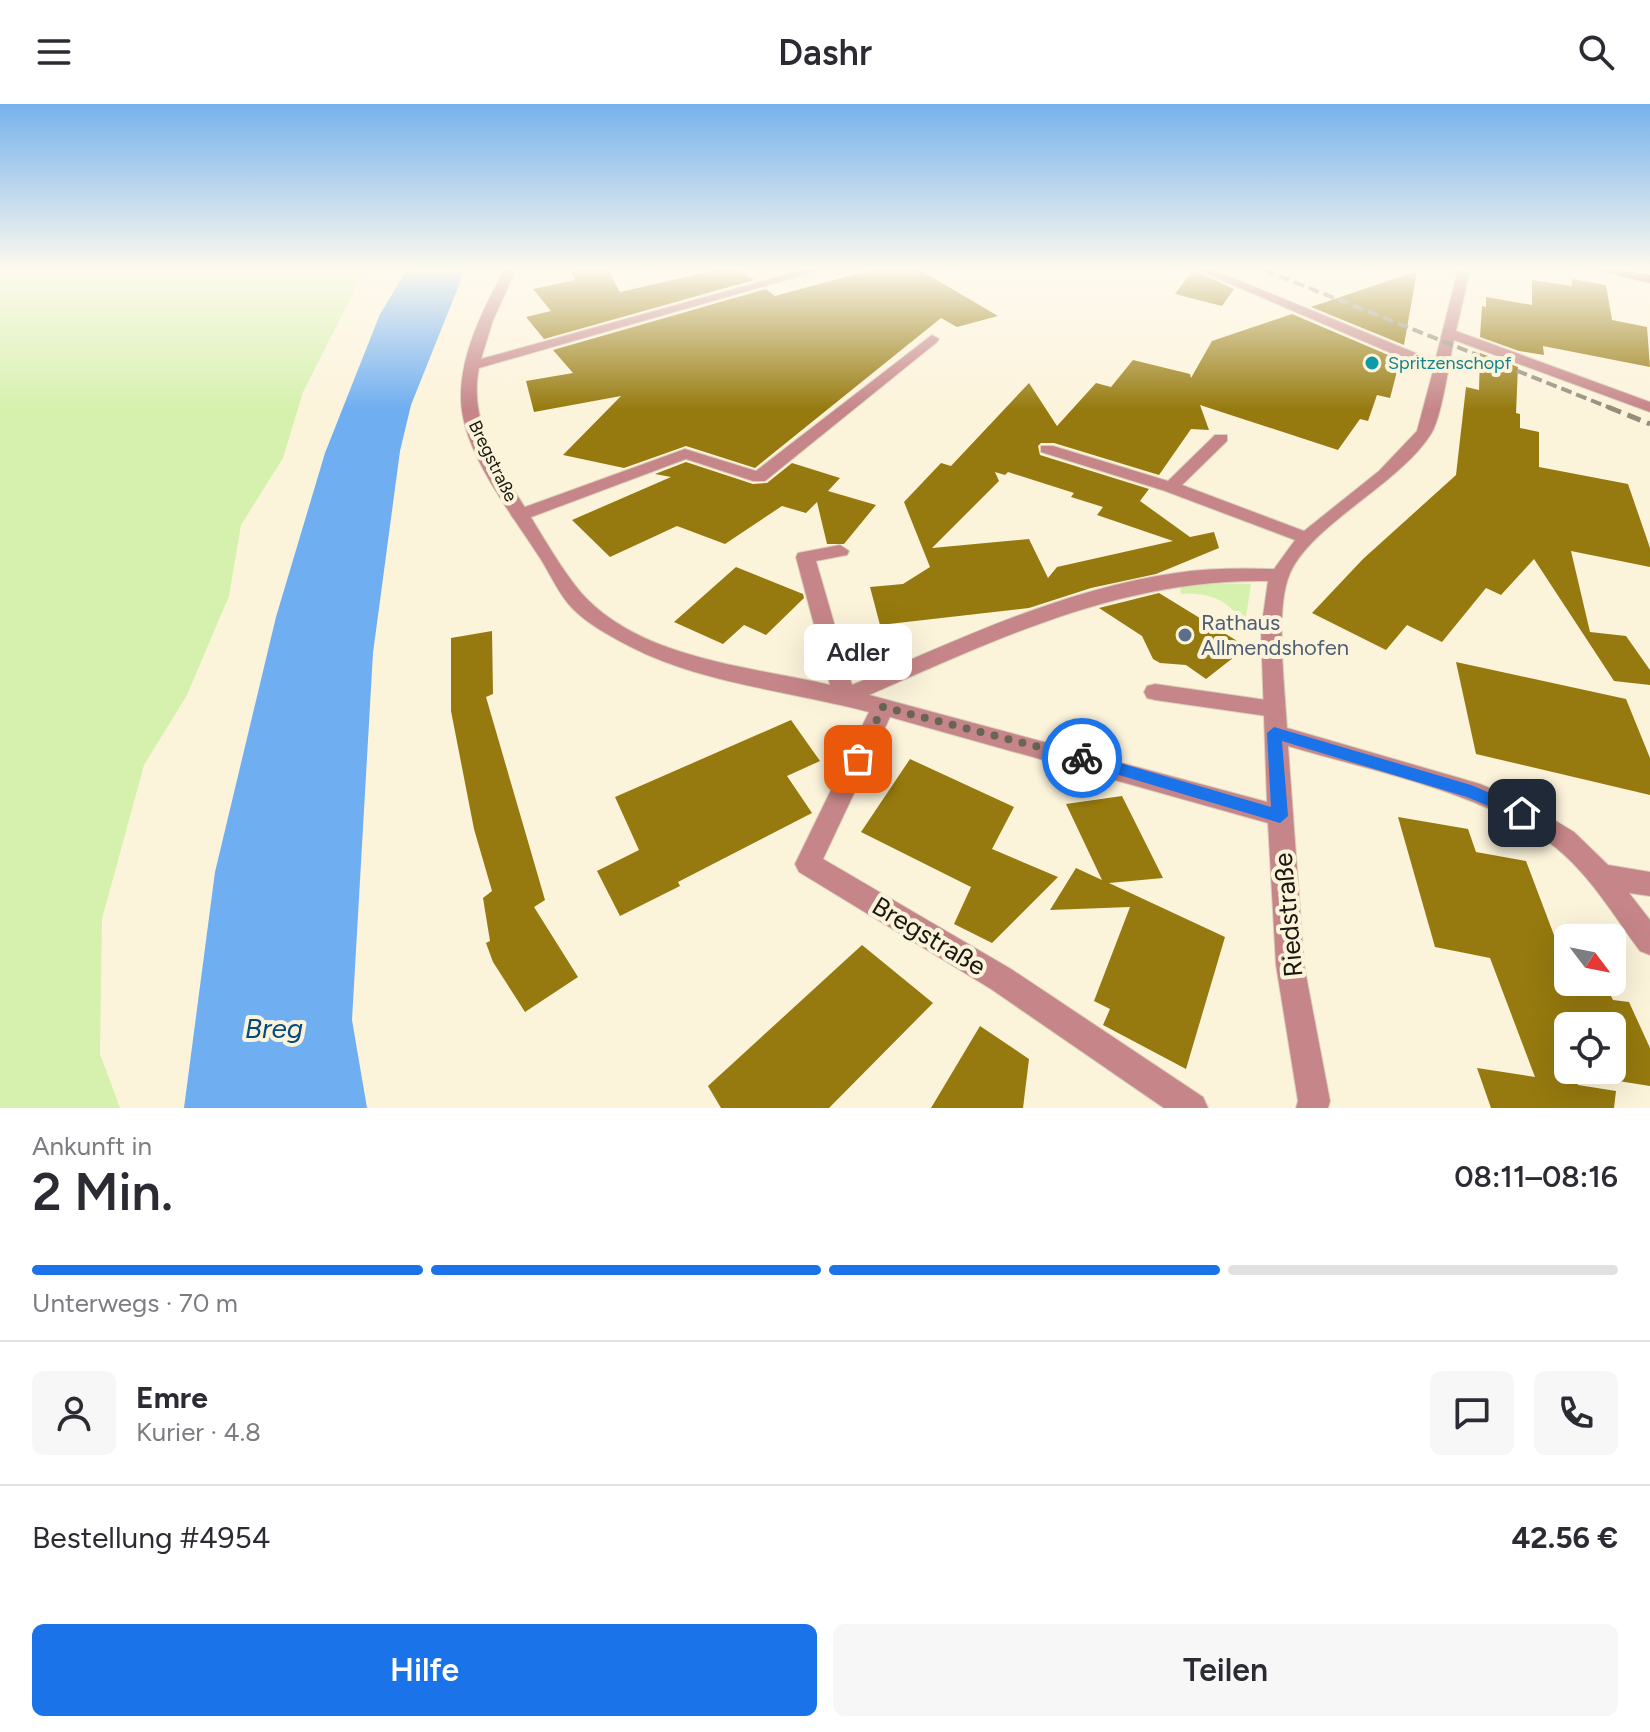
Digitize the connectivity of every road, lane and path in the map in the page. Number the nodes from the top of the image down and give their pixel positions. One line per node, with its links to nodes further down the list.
1 (489, 317): 7 (street, Bregstraße)
2 (648, 317): 7 (street)
3 (1316, 317): 8 (street)
4 (1452, 317): 5 (street, Riedstraße)
5 (1448, 333): 8 (street, Riedstraße); 9 (street)
6 (932, 339): 13 (street, Bregstraße)
7 (472, 366): 13 (street, Bregstraße)
8 (1441, 369): 14 (street, Riedstraße)
9 (1650, 407)
10 (1221, 438): 12 (street)
11 (1047, 449): 12 (street)
12 (1171, 487): 14 (street)
13 (520, 515): 18 (street, Bregstraße)
14 (1306, 538): 16 (street, Riedstraße)
15 (840, 551): 18 (street)
16 (1279, 575): 18 (street); 20 (street, Riedstraße)
17 (1155, 692): 20 (street)
18 (844, 697): 19 (street, Bregstraße)
19 (883, 707): 21 (street, Bregstraße); 26 (street, Bregstraße)
20 (1274, 721): 21 (street, Riedstraße); 22 (street)
21 (1280, 816): 25 (street, Riedstraße)
22 (1601, 876): 23 (street); 24 (street)
23 (1650, 884)
24 (1650, 942)
25 (1314, 1106)
26 (1192, 1108)

